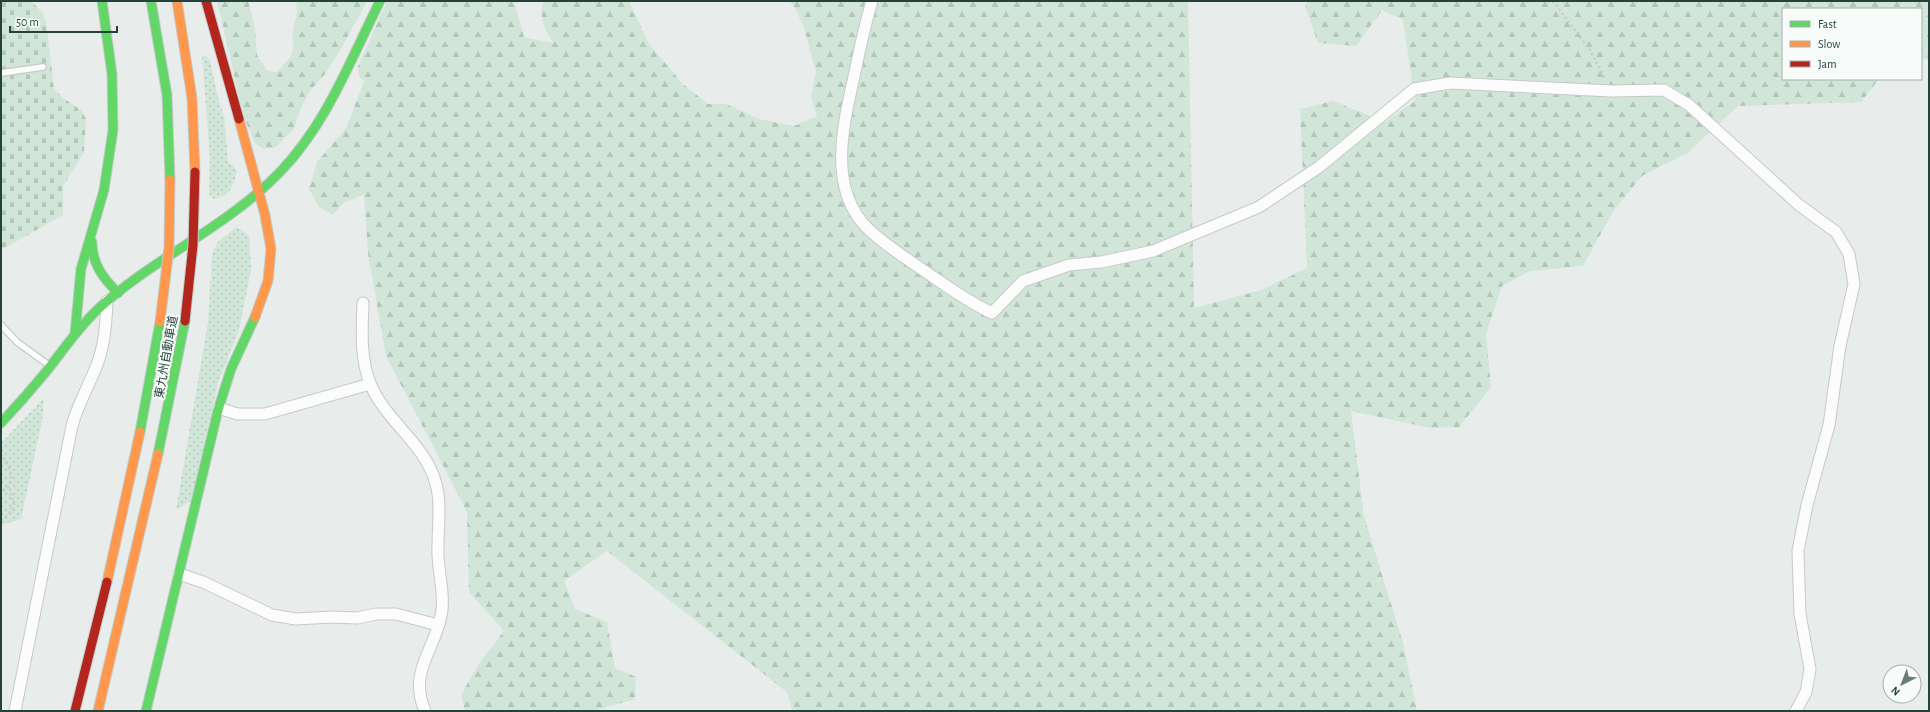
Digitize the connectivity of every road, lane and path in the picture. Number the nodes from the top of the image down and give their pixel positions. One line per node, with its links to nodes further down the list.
1 (102, 1): 12 (main road)
2 (151, 1): 29 (main road, 東九州自動車道, bridge)
3 (178, 1): 30 (main road, 東九州自動車道, bridge)
4 (206, 1): 11 (main road)
5 (380, 1): 11 (main road)
6 (872, 1): 10 (street)
7 (1553, 1): 10 (path)
8 (43, 67): 9 (lane)
9 (1, 73)
10 (1612, 91): 33 (street)
11 (259, 192): 13 (main road); 20 (main road)
12 (95, 224): 13 (main road); 17 (main road)
13 (118, 293): 14 (main road)
14 (107, 301): 17 (main road); 28 (street)
15 (363, 303): 19 (street)
16 (1, 325): 18 (lane)
17 (75, 333): 18 (main road)
18 (50, 366): 21 (main road)
19 (370, 384): 20 (street); 27 (street)
20 (219, 408): 26 (main road)
21 (1, 423)
22 (2, 456): 23 (path)
23 (9, 486): 24 (path); 25 (path)
24 (1, 492)
25 (1, 519)
26 (179, 574): 27 (street); 31 (main road)
27 (438, 625): 32 (street)
28 (15, 711)
29 (75, 711)
30 (98, 711)
31 (146, 711)
32 (425, 711)
33 (1796, 711)

